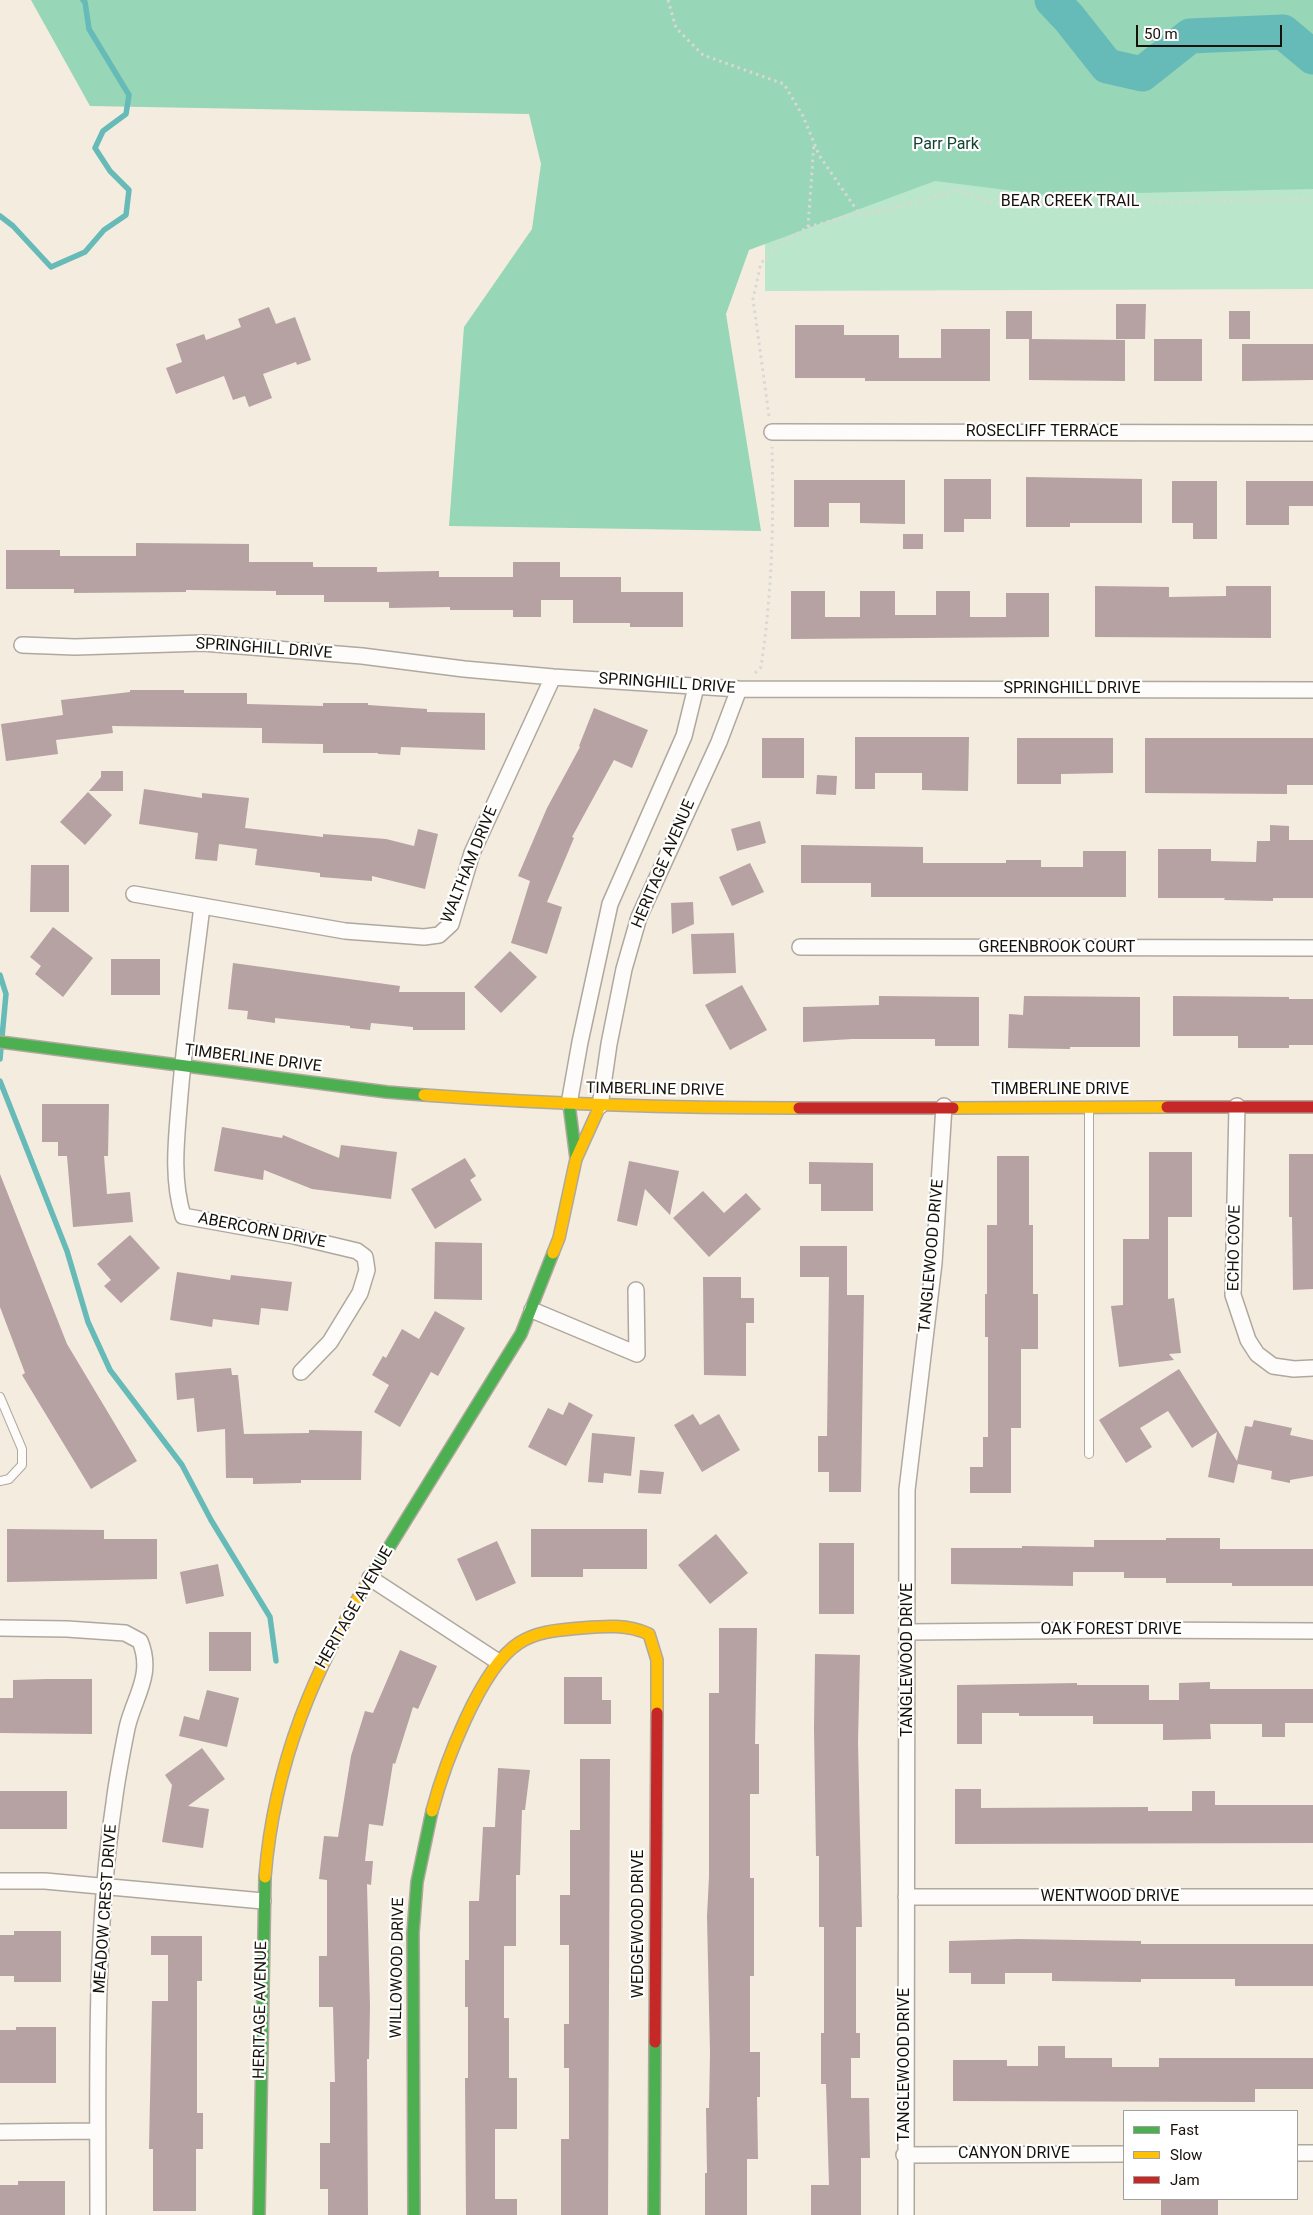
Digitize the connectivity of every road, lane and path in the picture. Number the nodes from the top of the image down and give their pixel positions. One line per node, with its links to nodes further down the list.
1 (668, 0): 2 (path, BEAR CREEK TRAIL)
2 (814, 142): 3 (path, BEAR CREEK TRAIL); 4 (path, BEAR CREEK TRAIL)
3 (1313, 199)
4 (808, 227)
5 (772, 432): 6 (street, ROSECLIFF TERRACE)
6 (1313, 433)
7 (22, 646): 8 (street, SPRINGHILL DRIVE)
8 (553, 676): 9 (street, SPRINGHILL DRIVE); 13 (street, WALTHAM DRIVE)
9 (696, 687): 10 (street, SPRINGHILL DRIVE); 18 (street, HERITAGE AVENUE)
10 (739, 689): 11 (street, SPRINGHILL DRIVE); 19 (street, HERITAGE AVENUE)
11 (1313, 690)
12 (134, 894): 13 (street, WALTHAM DRIVE)
13 (202, 906): 17 (street, ABERCORN DRIVE)
14 (800, 947): 15 (street, GREENBROOK COURT)
15 (1313, 948)
16 (0, 1042): 17 (street, TIMBERLINE DRIVE)
17 (182, 1066): 18 (street, TIMBERLINE DRIVE); 28 (street, ABERCORN DRIVE)
18 (569, 1104): 19 (street, TIMBERLINE DRIVE); 24 (street, HERITAGE AVENUE)
19 (600, 1106): 20 (street, TIMBERLINE DRIVE); 24 (street, HERITAGE AVENUE)
20 (944, 1106): 21 (street, TIMBERLINE DRIVE); 35 (street, TANGLEWOOD DRIVE)
21 (1089, 1106): 22 (street, TIMBERLINE DRIVE); 30 (lane)
22 (1237, 1106): 23 (street, TIMBERLINE DRIVE); 27 (street, ECHO COVE)
23 (1313, 1107)
24 (576, 1159): 26 (street, HERITAGE AVENUE)
25 (636, 1290): 26 (street)
26 (532, 1310): 32 (street, HERITAGE AVENUE)
27 (1313, 1368)
28 (301, 1372)
29 (0, 1398): 31 (lane)
30 (1089, 1454)
31 (0, 1480)
32 (370, 1578): 37 (street); 42 (street, HERITAGE AVENUE)
33 (0, 1628): 39 (street, MEADOW CREST DRIVE)
34 (1313, 1631): 35 (street, OAK FOREST DRIVE)
35 (908, 1632): 40 (street, TANGLEWOOD DRIVE)
36 (649, 1634): 37 (street, WILLOWOOD DRIVE); 52 (street, WEDGEWOOD DRIVE)
37 (497, 1661): 51 (street, WILLOWOOD DRIVE)
38 (0, 1880): 39 (street)
39 (105, 1887): 42 (street); 43 (street, MEADOW CREST DRIVE)
40 (906, 1897): 41 (street, WENTWOOD DRIVE); 48 (street, TANGLEWOOD DRIVE)
41 (1313, 1897)
42 (263, 1901): 50 (street, HERITAGE AVENUE)
43 (98, 2131): 44 (street); 49 (street, MEADOW CREST DRIVE)
44 (0, 2132)
45 (1298, 2153): 46 (street)
46 (1313, 2153)
47 (1123, 2154): 48 (street, CANYON DRIVE)
48 (904, 2155): 53 (street, TANGLEWOOD DRIVE)
49 (98, 2215)
50 (259, 2215)
51 (414, 2215)
52 (654, 2215)
53 (906, 2215)

